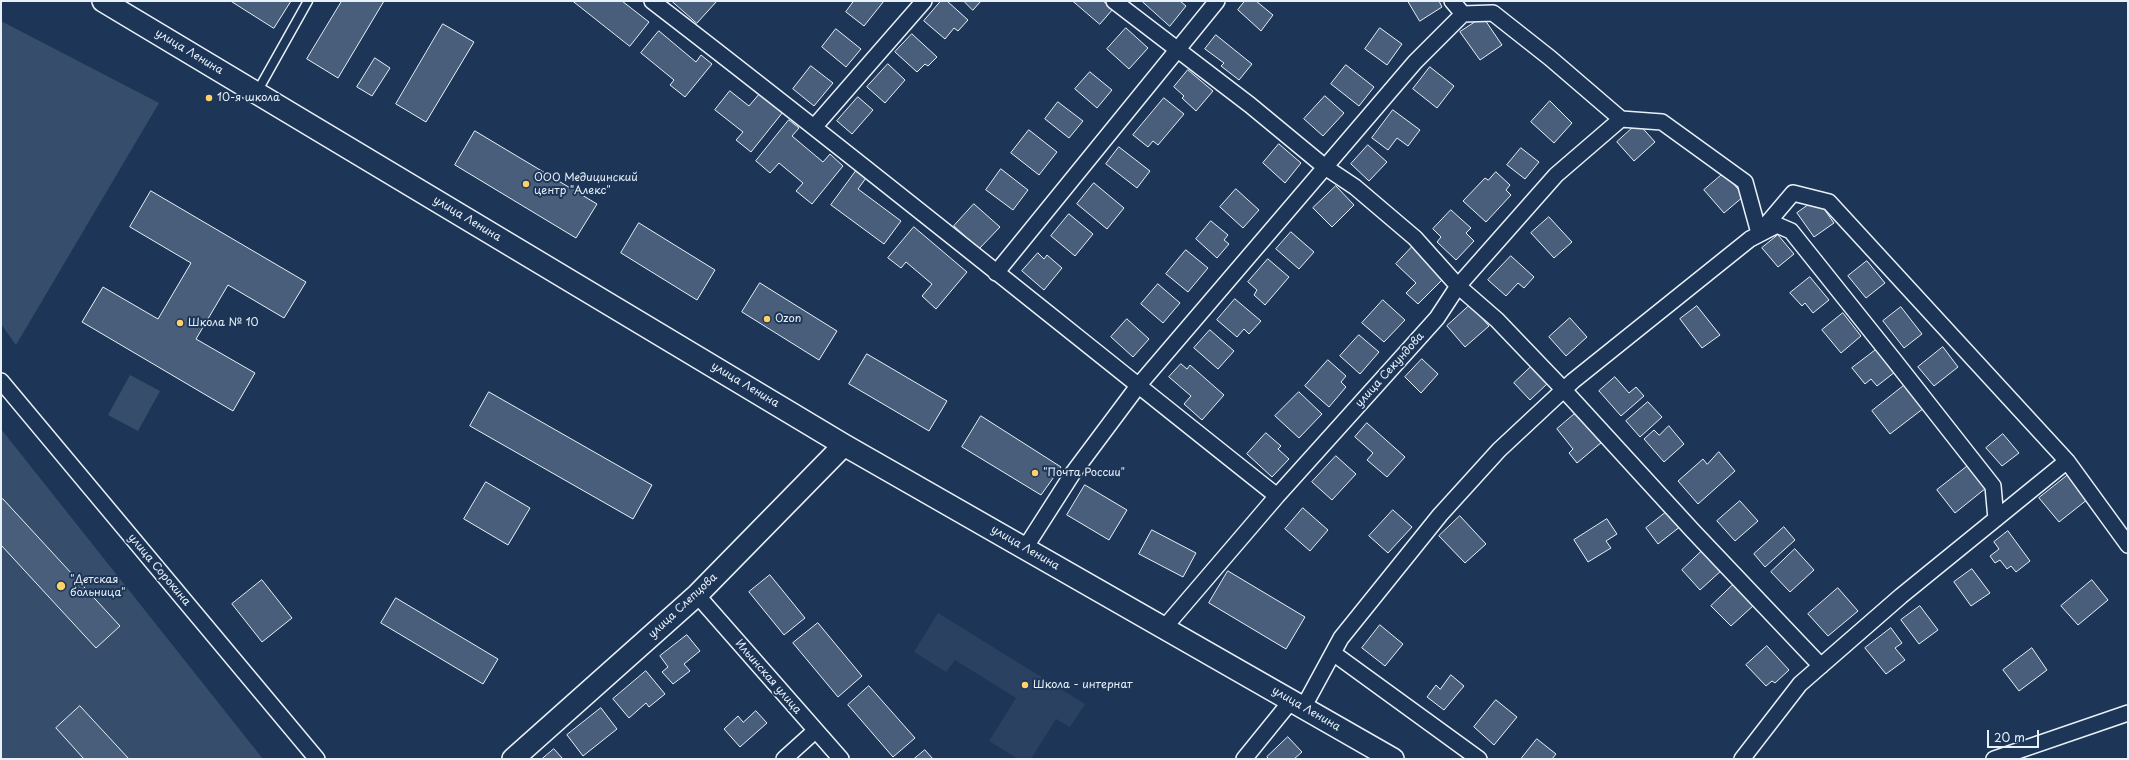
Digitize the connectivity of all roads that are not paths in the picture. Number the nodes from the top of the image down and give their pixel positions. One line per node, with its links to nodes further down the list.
1 (104, 1): 10 (main road, улица Ленина)
2 (308, 1): 10 (lane)
3 (652, 1): 12 (street)
4 (924, 1): 12 (street)
5 (1114, 1): 9 (street)
6 (1217, 1): 9 (street)
7 (1452, 1): 8 (street)
8 (1463, 14): 11 (street); 13 (street)
9 (1176, 49): 13 (street); 15 (street)
10 (256, 93): 20 (main road, улица Ленина)
11 (1621, 119): 14 (street); 16 (street, улица Секундова)
12 (815, 126): 15 (street)
13 (1325, 167): 16 (street); 18 (street)
14 (1759, 233): 19 (street); 21 (street); 23 (street)
15 (996, 273): 18 (street)
16 (1458, 286): 19 (street); 22 (street, улица Секундова)
17 (1, 381): 33 (street, улица Сорокина)
18 (1138, 386): 22 (street); 25 (street)
19 (1564, 390): 28 (street); 29 (street)
20 (844, 445): 25 (main road, улица Ленина); 26 (main road, улица Слепцова)
21 (2067, 461): 23 (street); 24 (street)
22 (1277, 496): 27 (street, улица Секундова)
23 (1996, 519): 29 (street)
24 (2128, 545)
25 (1025, 548): 27 (main road, улица Ленина)
26 (697, 595): 32 (street, Ильинская улица); 34 (main road, улица Слепцова)
27 (1164, 628): 30 (main road, улица Ленина)
28 (1333, 653): 30 (street); 39 (street)
29 (1821, 666): 40 (street)
30 (1297, 704): 37 (street); 38 (main road, улица Ленина)
31 (2128, 714): 41 (street)
32 (815, 731): 35 (street); 36 (street, Ильинская улица)
33 (317, 759)
34 (513, 759)
35 (784, 759)
36 (841, 759)
37 (1244, 759)
38 (1393, 759)
39 (1479, 759)
40 (1742, 759)
41 (1994, 759)

